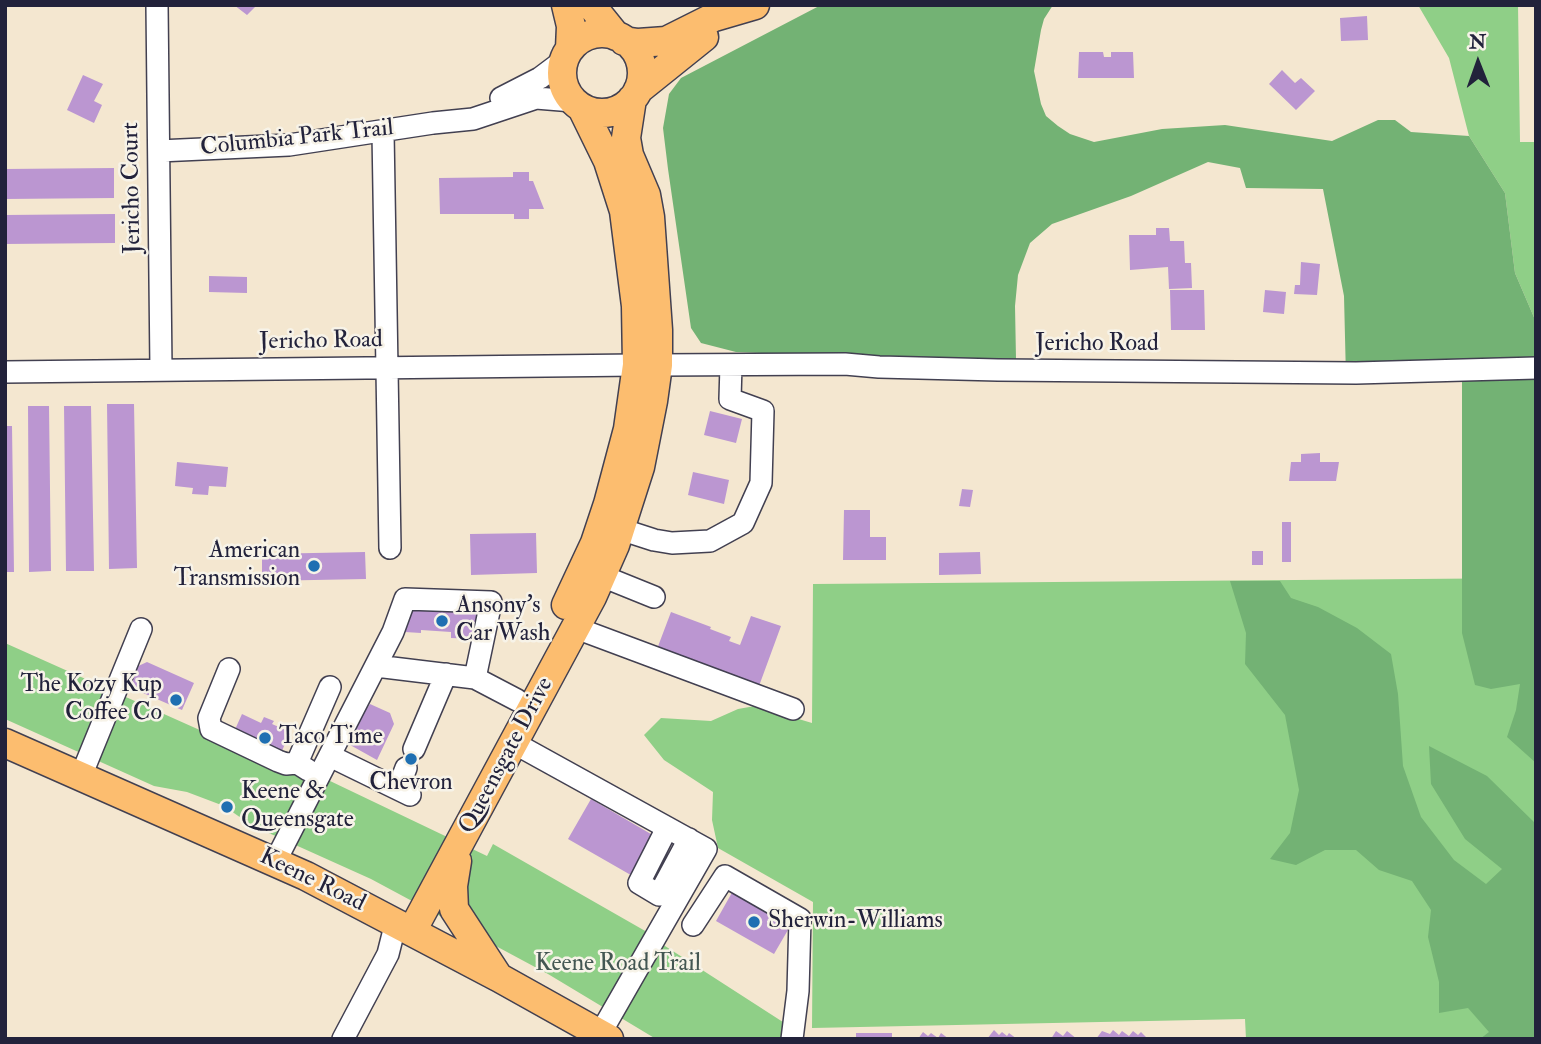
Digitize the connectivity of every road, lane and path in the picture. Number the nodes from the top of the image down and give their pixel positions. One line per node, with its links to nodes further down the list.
1 (157, 5): 11 (street, Jericho Court)
2 (566, 5): 6 (main road)
3 (591, 5): 5 (main road)
4 (751, 7): 5 (main road); 7 (main road)
5 (620, 38): 6 (main road); 7 (main road)
6 (567, 54): 8 (main road); 9 (street, Columbia Park Trail)
7 (635, 94): 8 (main road); 12 (main road, Queensgate Drive)
8 (578, 105): 9 (street, Columbia Park Trail); 12 (main road)
9 (433, 122): 10 (street, Columbia Park Trail)
10 (383, 132): 11 (street, Columbia Park Trail); 14 (street)
11 (159, 151): 16 (street, Jericho Court)
12 (648, 365): 13 (street, Jericho Road); 14 (street, Jericho Road); 18 (main road, Queensgate Drive); 29 (main road, Queensgate Drive)
13 (731, 365): 15 (street, Jericho Road); 18 (street)
14 (387, 368): 16 (street, Jericho Road); 19 (street)
15 (1536, 368)
16 (161, 370): 17 (street, Jericho Road)
17 (5, 372)
18 (620, 528): 20 (main road, Queensgate Drive)
19 (390, 548)
20 (602, 576): 21 (street); 22 (main road, Queensgate Drive)
21 (654, 597)
22 (576, 628): 30 (street); 32 (main road, Queensgate Drive)
23 (141, 629): 35 (street)
24 (376, 666): 26 (street); 27 (street); 33 (street)
25 (229, 668): 34 (street)
26 (446, 674): 27 (street); 33 (street)
27 (475, 678): 29 (street)
28 (330, 687): 34 (street)
29 (517, 700): 42 (main road, Queensgate Drive)
30 (793, 709)
31 (5, 743): 35 (main road, Keene Road)
32 (514, 743): 37 (street); 39 (main road, Queensgate Drive)
33 (330, 756): 36 (street)
34 (297, 763): 36 (street)
35 (81, 776): 40 (main road, Keene Road)
36 (318, 778): 40 (street)
37 (667, 828): 38 (street); 38 (street)
38 (688, 839): 44 (street)
39 (459, 845): 42 (main road, Queensgate Drive); 43 (main road)
40 (275, 862): 42 (main road, Keene Road)
41 (692, 925): 46 (street)
42 (404, 927): 43 (main road, Keene Road); 45 (street, Queensgate Drive)
43 (498, 977): 44 (main road, Keene Road)
44 (604, 1036)
45 (343, 1039)
46 (792, 1039)

